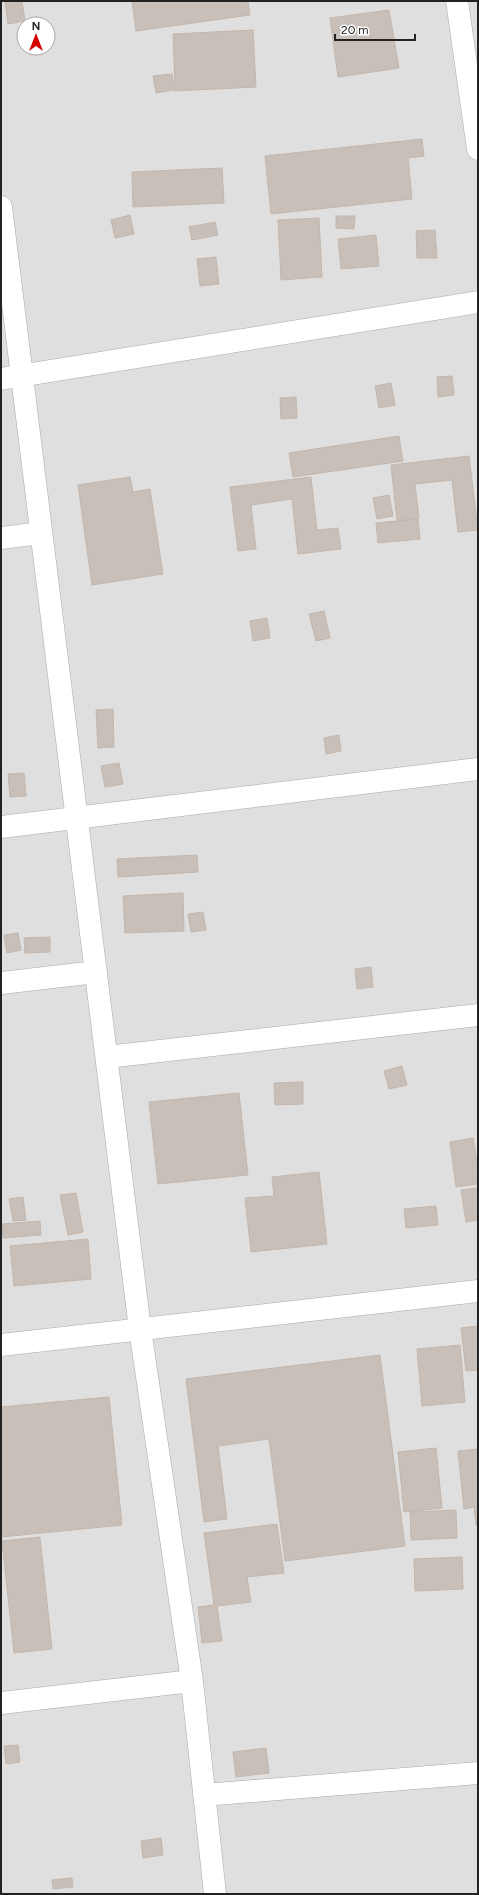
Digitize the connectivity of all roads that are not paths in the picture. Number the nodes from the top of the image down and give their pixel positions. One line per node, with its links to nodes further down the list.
1 (457, 1): 2 (street)
2 (478, 149)
3 (1, 207): 5 (street)
4 (478, 302): 5 (street)
5 (11, 378): 6 (street)
6 (41, 533): 7 (street); 9 (street)
7 (1, 538)
8 (478, 770): 9 (street)
9 (76, 817): 10 (street); 11 (street)
10 (1, 827)
11 (96, 972): 12 (street); 14 (street)
12 (1, 983)
13 (478, 1015): 14 (street)
14 (107, 1057): 16 (street)
15 (478, 1291): 16 (street)
16 (140, 1329): 17 (street); 18 (street)
17 (1, 1345)
18 (192, 1681): 19 (street); 21 (street)
19 (1, 1703)
20 (478, 1773): 21 (street)
21 (204, 1795): 22 (street)
22 (215, 1894)

